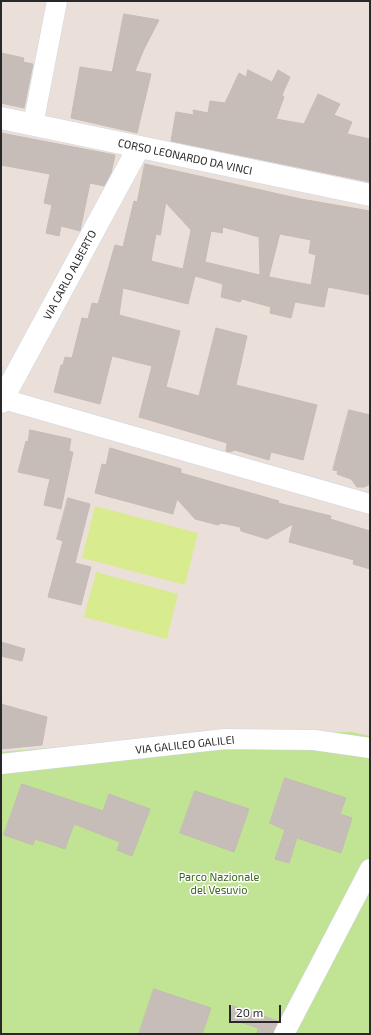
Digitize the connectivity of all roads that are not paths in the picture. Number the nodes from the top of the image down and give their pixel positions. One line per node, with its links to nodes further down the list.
1 (57, 1): 3 (street)
2 (1, 118): 3 (main road, CORSO LEONARDO DA VINCI)
3 (33, 125): 4 (main road, CORSO LEONARDO DA VINCI)
4 (139, 147): 5 (main road, CORSO LEONARDO DA VINCI); 6 (main road, VIA CARLO ALBERTO)
5 (370, 195)
6 (2, 401): 7 (street)
7 (370, 504)
8 (370, 748): 9 (street, VIA GALILEO GALILEI)
9 (1, 764)
10 (370, 869): 11 (street)
11 (284, 1034)

